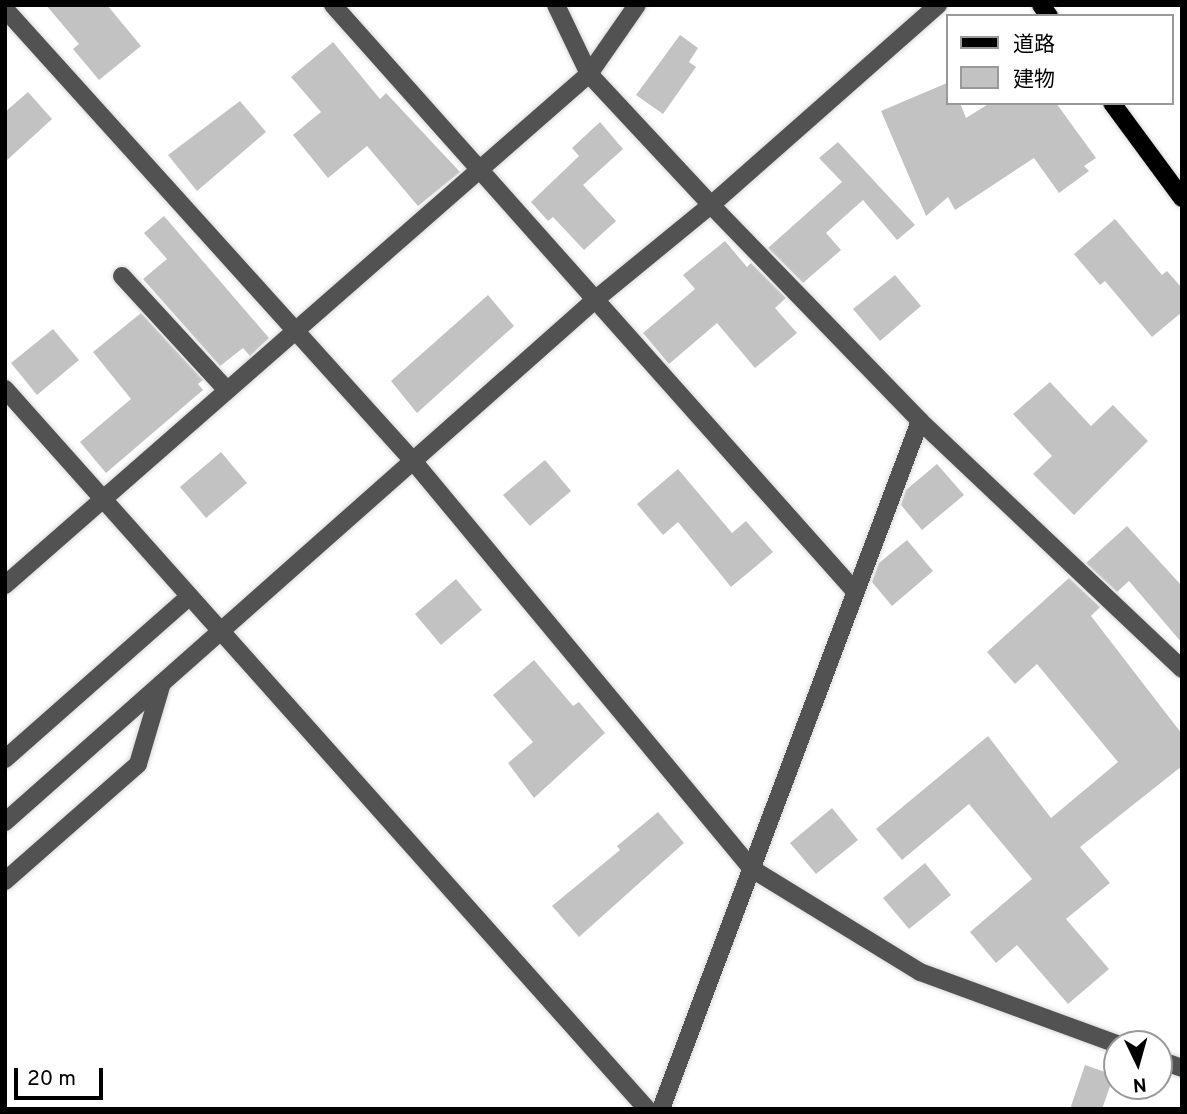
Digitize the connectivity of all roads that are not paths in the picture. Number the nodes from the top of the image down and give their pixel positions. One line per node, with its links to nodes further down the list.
1 (333, 5): 8 (street)
2 (555, 5): 6 (street)
3 (637, 5): 6 (street)
4 (938, 5): 10 (street)
5 (5, 9): 13 (street)
6 (589, 74): 8 (street); 10 (street)
7 (1113, 105): 9 (main road)
8 (476, 170): 12 (street); 13 (street)
9 (1182, 198)
10 (711, 205): 12 (street); 16 (street)
11 (122, 276): 15 (street)
12 (596, 299): 17 (street); 20 (street)
13 (293, 332): 15 (street); 17 (street)
14 (5, 389): 18 (street)
15 (226, 390): 18 (street)
16 (920, 421): 20 (street); 23 (street)
17 (414, 462): 22 (street); 27 (street)
18 (103, 498): 19 (street); 21 (street)
19 (5, 585)
20 (853, 589): 27 (street)
21 (189, 597): 22 (street); 25 (street)
22 (220, 631): 24 (street); 30 (street)
23 (1182, 669)
24 (162, 683): 26 (street); 28 (street)
25 (5, 759)
26 (5, 822)
27 (751, 869): 29 (street); 31 (street)
28 (5, 881)
29 (1103, 1039)
30 (647, 1109)
31 (661, 1109)

